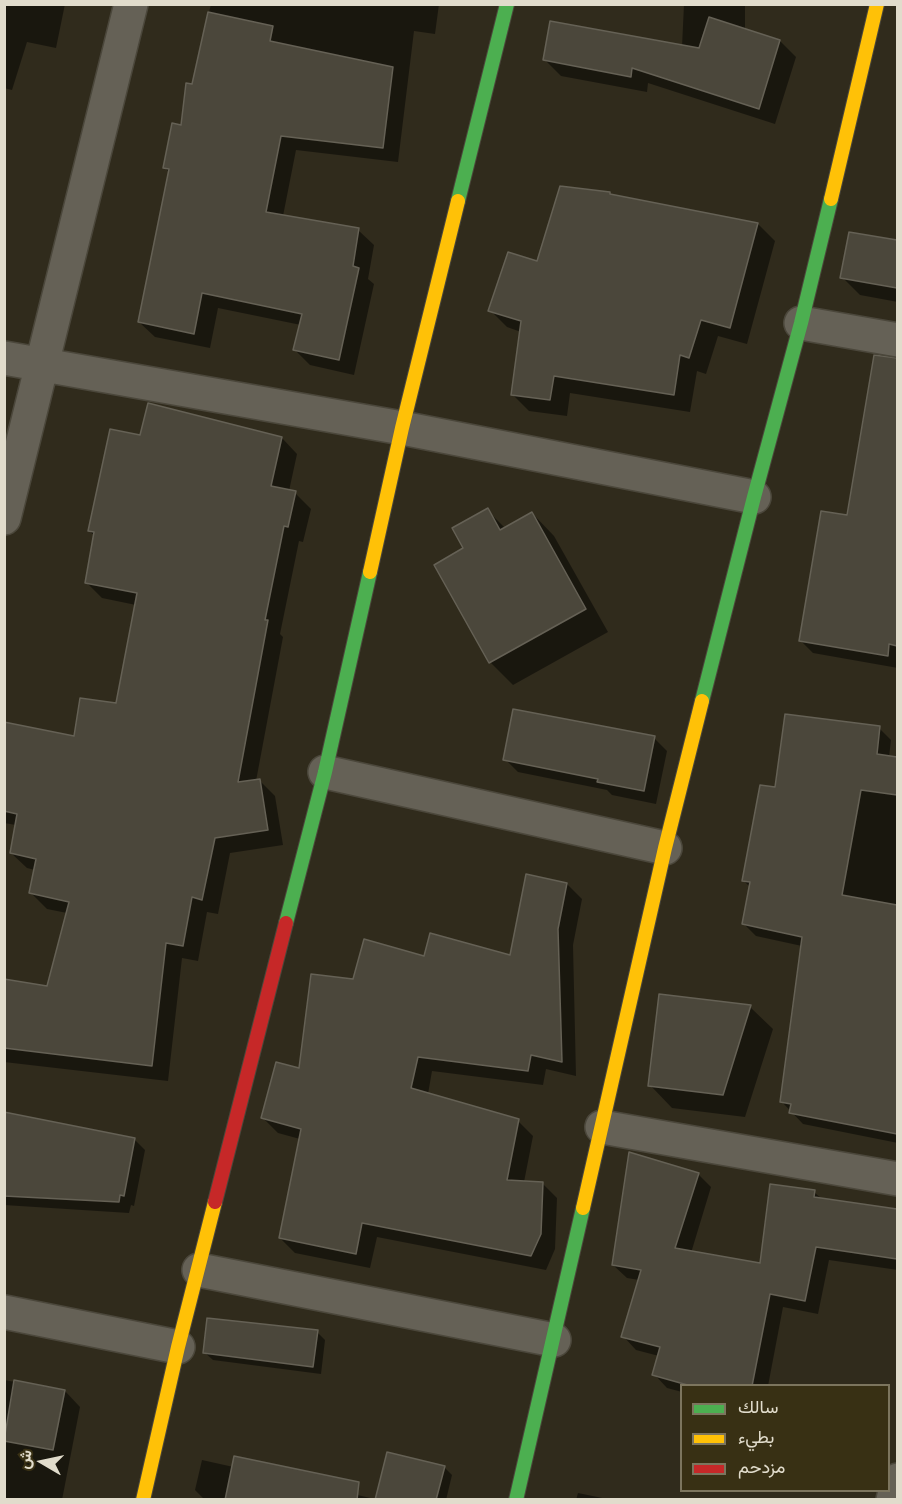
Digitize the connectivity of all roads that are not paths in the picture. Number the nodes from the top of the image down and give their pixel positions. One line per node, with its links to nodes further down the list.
1 (131, 4): 7 (street)
2 (507, 4): 8 (street)
3 (877, 4): 4 (street)
4 (801, 323): 5 (street); 9 (street)
5 (897, 340)
6 (4, 358): 7 (street)
7 (43, 365): 8 (street); 10 (street)
8 (402, 428): 9 (street); 11 (street)
9 (754, 497): 12 (street)
10 (4, 518)
11 (325, 772): 12 (street); 15 (street)
12 (666, 848): 13 (street)
13 (603, 1128): 14 (street); 17 (street)
14 (897, 1179)
15 (199, 1270): 17 (street); 18 (street)
16 (4, 1312): 18 (street)
17 (554, 1340): 21 (street)
18 (178, 1347): 20 (street)
19 (897, 1480): 22 (street)
20 (143, 1500)
21 (516, 1500)
22 (893, 1500)

